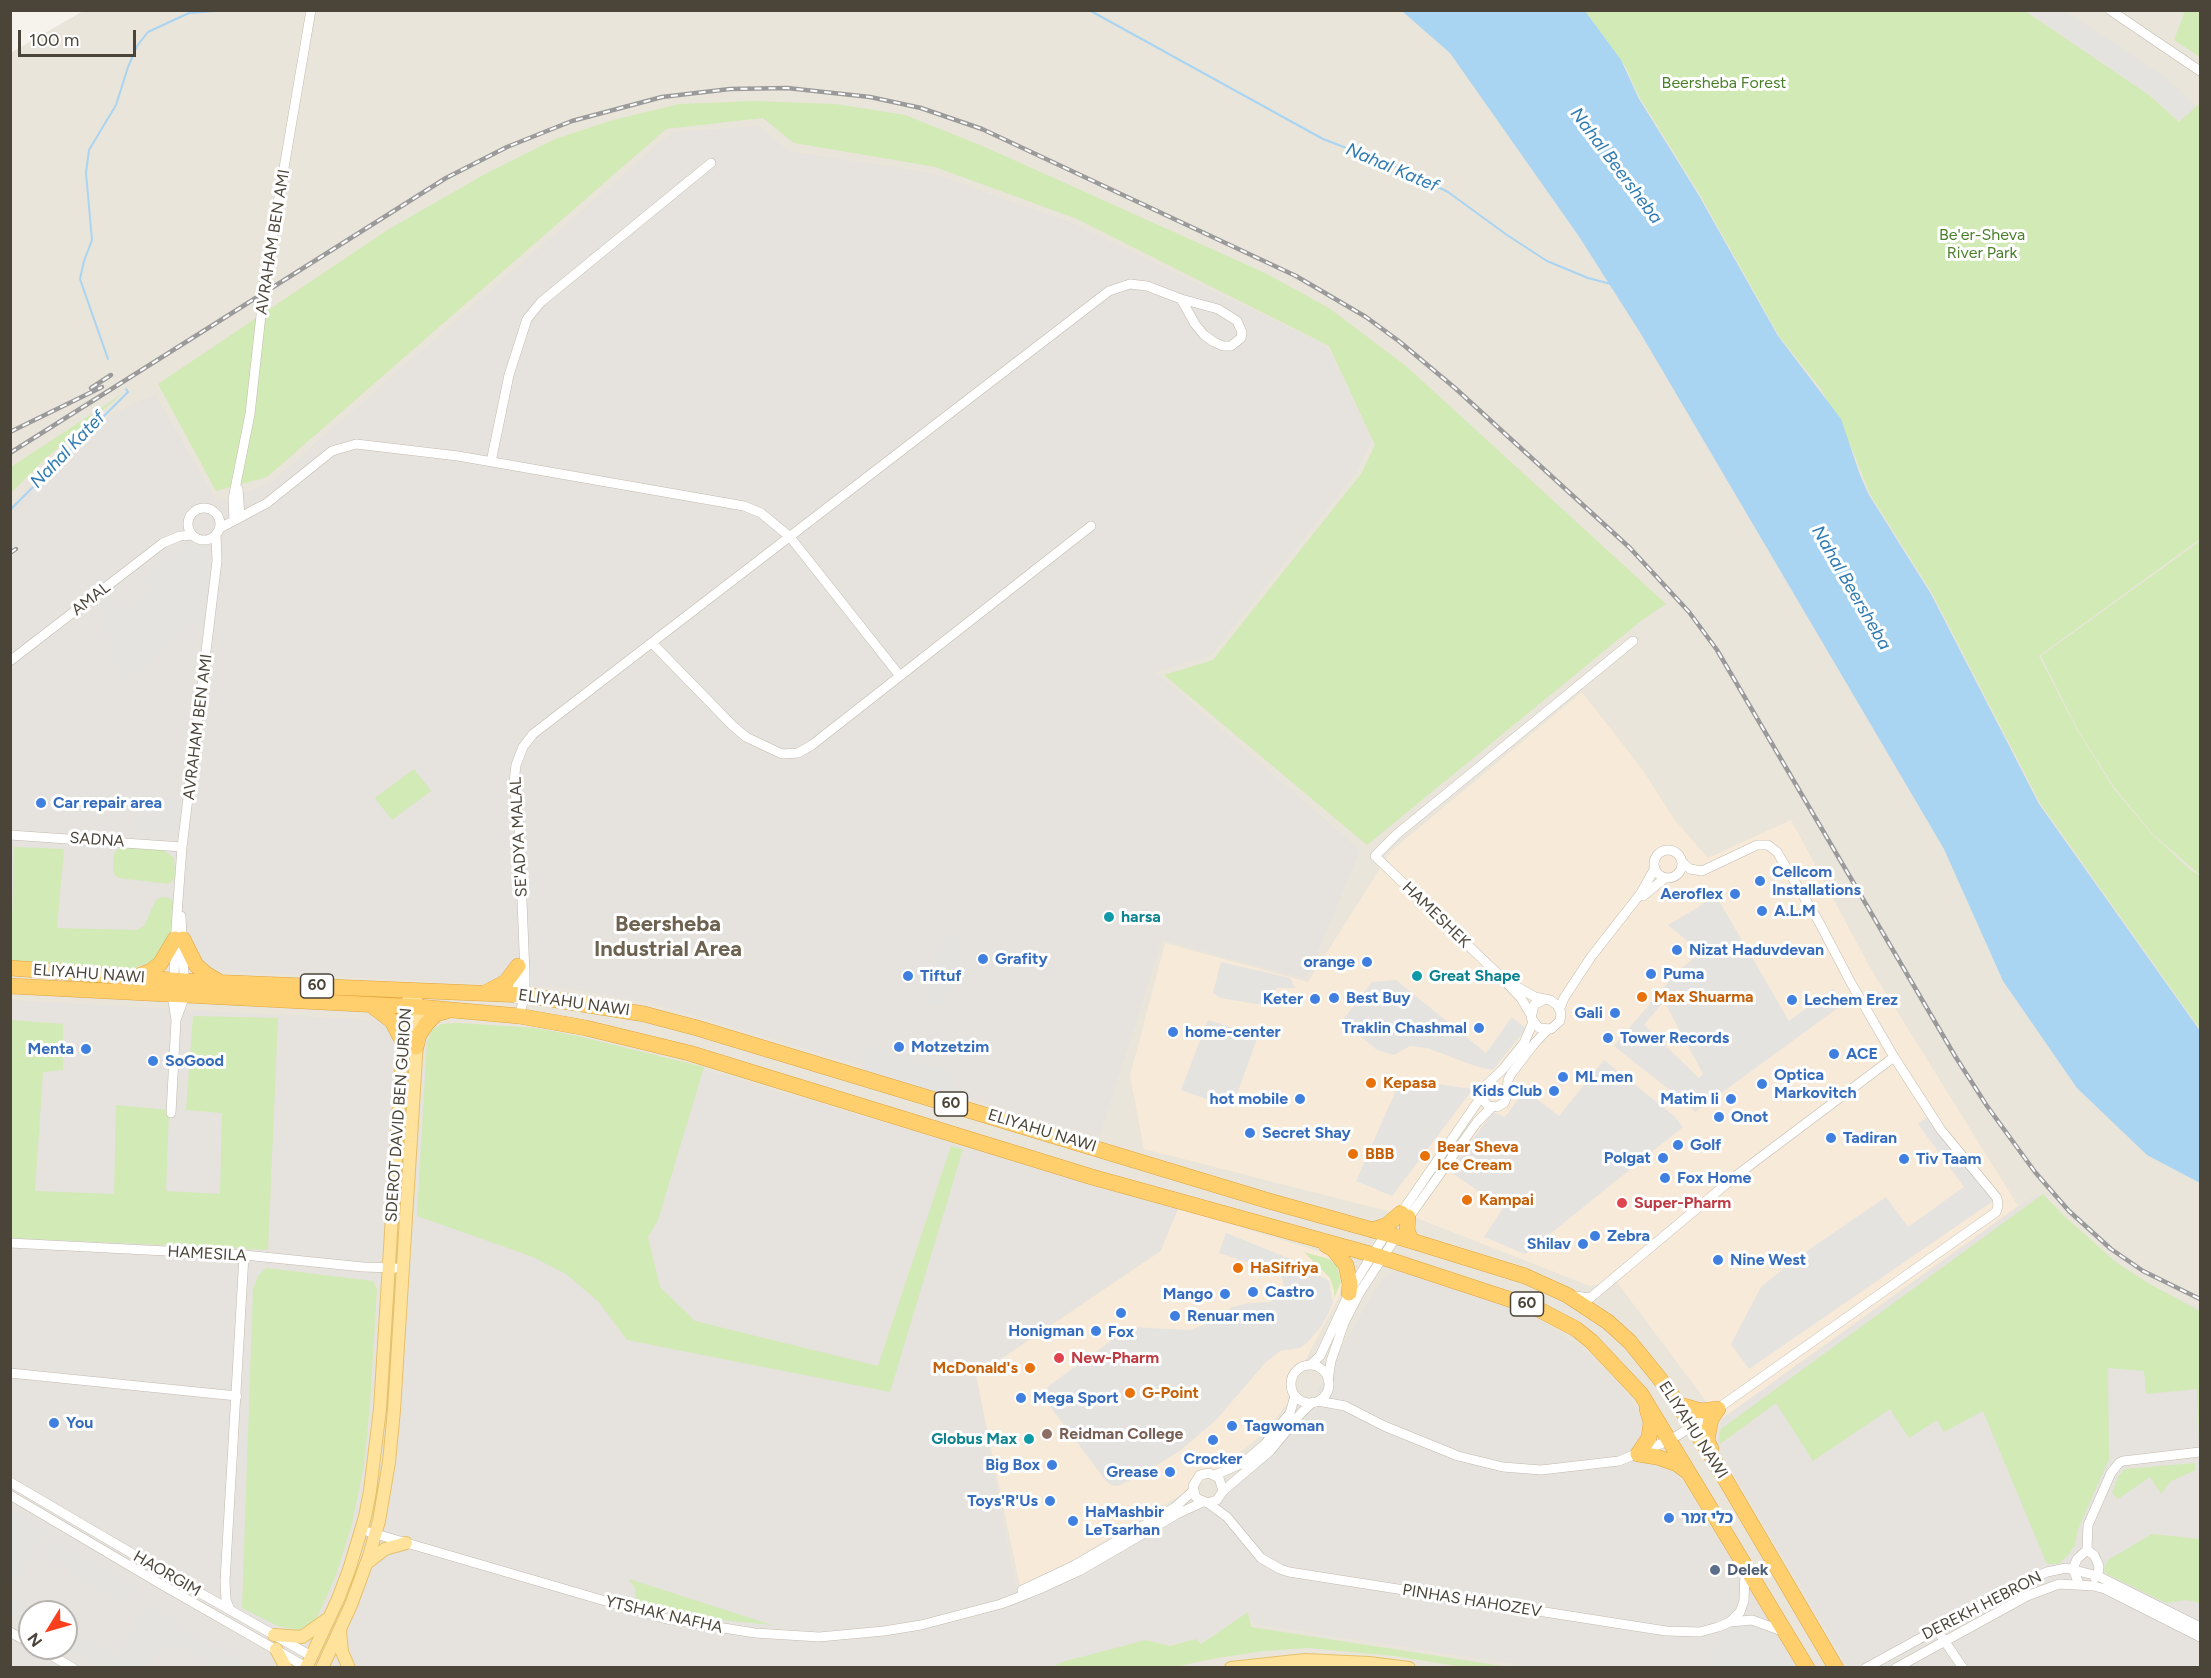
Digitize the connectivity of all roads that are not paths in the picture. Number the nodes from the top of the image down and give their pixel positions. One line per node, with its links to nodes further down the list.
1 (311, 10): 10 (street, AVRAHAM BEN AMI)
2 (2110, 10): 3 (street)
3 (2188, 63): 4 (street); 5 (street)
4 (2200, 71)
5 (2200, 76)
6 (711, 163): 8 (street)
7 (1181, 299): 7 (street, SE'ADYA MALAL); 15 (street, SE'ADYA MALAL)
8 (491, 462): 10 (street); 15 (street)
9 (216, 512): 10 (street); 11 (street); 13 (street)
10 (236, 517): 13 (street)
11 (187, 522): 14 (street); 16 (street, AMAL)
12 (1091, 526): 22 (street)
13 (218, 531): 17 (street); 18 (street, AVRAHAM BEN AMI)
14 (192, 535): 16 (street, AMAL); 17 (street)
15 (790, 537): 20 (street, SE'ADYA MALAL); 22 (street)
16 (172, 538): 21 (street, AMAL)
17 (204, 540): 18 (street)
18 (217, 561): 24 (street, AVRAHAM BEN AMI)
19 (1633, 641): 33 (street, HAMESHEK)
20 (652, 643): 22 (street); 29 (street, SE'ADYA MALAL)
21 (10, 661)
22 (900, 676)
23 (10, 835): 24 (street, SADNA)
24 (182, 847): 30 (street, AVRAHAM BEN AMI)
25 (1683, 863): 26 (street); 27 (street); 51 (street)
26 (1654, 868): 27 (street); 28 (street)
27 (1665, 878): 28 (street)
28 (1632, 905): 35 (street)
29 (523, 937): 31 (street, SE'ADYA MALAL); 41 (street, SE'ADYA MALAL)
30 (179, 939): 34 (highway); 36 (highway); 38 (street, AVRAHAM BEN AMI)
31 (518, 966): 40 (highway); 41 (street, SE'ADYA MALAL)
32 (10, 968): 34 (highway, ELIYAHU NAWI / 60)
33 (1498, 974): 42 (street, HAMESHEK); 48 (street, HAMESHEK)
34 (135, 977): 38 (highway, ELIYAHU NAWI / 60)
35 (1577, 978): 42 (street); 45 (street)
36 (221, 982): 38 (highway, ELIYAHU NAWI / 60); 39 (highway, ELIYAHU NAWI / 60)
37 (10, 986): 38 (highway, ELIYAHU NAWI / 60)
38 (178, 988): 43 (highway, ELIYAHU NAWI / 60); 56 (street, AVRAHAM BEN AMI)
39 (412, 990): 40 (highway, ELIYAHU NAWI / 60); 44 (main road, SDEROT DAVID BEN GURION)
40 (482, 994): 41 (highway, ELIYAHU NAWI / 60)
41 (520, 995): 47 (street, SE'ADYA MALAL); 58 (highway, ELIYAHU NAWI / 60)
42 (1547, 1000): 45 (street); 48 (street)
43 (371, 1005): 44 (highway, ELIYAHU NAWI / 60); 50 (highway)
44 (412, 1007): 46 (highway, ELIYAHU NAWI / 60); 50 (main road, SDEROT DAVID BEN GURION)
45 (1560, 1008): 49 (street)
46 (448, 1010): 47 (highway, ELIYAHU NAWI / 60); 50 (highway)
47 (519, 1017): 59 (highway, ELIYAHU NAWI / 60)
48 (1532, 1018): 49 (street); 52 (street)
49 (1547, 1030): 53 (street)
50 (409, 1043): 64 (main road, SDEROT DAVID BEN GURION); 65 (main road, SDEROT DAVID BEN GURION)
51 (1894, 1057): 67 (street); 77 (street)
52 (1490, 1082): 53 (street); 54 (street)
53 (1506, 1089): 55 (street)
54 (1481, 1097): 55 (street); 57 (street)
55 (1492, 1107): 57 (street)
56 (171, 1113)
57 (1405, 1215): 58 (street); 58 (highway); 60 (highway)
58 (1385, 1233): 60 (highway, ELIYAHU NAWI / 60); 63 (street)
59 (1319, 1240): 63 (highway, ELIYAHU NAWI / 60); 66 (highway)
60 (1412, 1240): 67 (highway, ELIYAHU NAWI / 60)
61 (10, 1243): 62 (street, HAMESILA)
62 (244, 1256): 64 (street, HAMESILA); 71 (street)
63 (1376, 1256): 66 (street); 70 (street); 73 (highway, ELIYAHU NAWI / 60)
64 (388, 1267): 65 (street, HAMESILA); 91 (main road, SDEROT DAVID BEN GURION)
65 (403, 1269): 92 (main road, SDEROT DAVID BEN GURION)
66 (1348, 1293): 68 (street)
67 (1567, 1295): 75 (highway, ELIYAHU NAWI / 60)
68 (1310, 1365): 70 (street); 72 (street)
69 (10, 1372): 71 (street)
70 (1328, 1383): 74 (street); 76 (street)
71 (237, 1396): 99 (street)
72 (1295, 1396): 74 (street); 84 (street)
73 (1645, 1400): 79 (highway, ELIYAHU NAWI / 60); 81 (highway)
74 (1316, 1402): 76 (street); 87 (street)
75 (1680, 1405): 77 (highway); 78 (highway, ELIYAHU NAWI / 60)
76 (1345, 1406): 81 (street)
77 (1718, 1409): 78 (street); 82 (highway)
78 (1693, 1426): 79 (street); 82 (highway, ELIYAHU NAWI / 60)
79 (1670, 1440): 81 (street); 83 (highway, ELIYAHU NAWI / 60)
80 (2200, 1452): 94 (street)
81 (1638, 1454): 83 (highway)
82 (1714, 1460): 114 (highway, ELIYAHU NAWI / 60)
83 (1690, 1474): 96 (highway, ELIYAHU NAWI / 60)
84 (1215, 1475): 86 (street); 87 (street)
85 (10, 1482): 101 (street, HAORGIM)
86 (1193, 1491): 89 (street); 103 (street, YTSHAK NAFHA)
87 (1222, 1493): 89 (street); 90 (street, PINHAS HAHOZEV)
88 (10, 1495): 113 (street, HAORGIM)
89 (1205, 1503): 90 (street, PINHAS HAHOZEV); 103 (street, YTSHAK NAFHA)
90 (1233, 1523): 105 (street, PINHAS HAHOZEV)
91 (361, 1530): 92 (street, YTSHAK NAFHA); 104 (main road, SDEROT DAVID BEN GURION)
92 (375, 1534): 93 (street, YTSHAK NAFHA); 95 (main road, SDEROT DAVID BEN GURION)
93 (406, 1543): 95 (main road); 103 (street, YTSHAK NAFHA)
94 (2086, 1550): 97 (street); 98 (street)
95 (366, 1563): 107 (main road, SDEROT DAVID BEN GURION)
96 (1745, 1563): 105 (street); 110 (highway, ELIYAHU NAWI / 60)
97 (2073, 1569): 98 (street, DEREKH HEBRON); 100 (street); 108 (street, DEREKH HEBRON)
98 (2098, 1576): 100 (street); 106 (street, DEREKH HEBRON)
99 (225, 1581): 101 (street); 102 (street)
100 (2082, 1585): 111 (street, DEREKH HEBRON); 112 (street, DEREKH HEBRON)
101 (207, 1598): 102 (street, HAORGIM)
102 (230, 1610): 109 (street, HAORGIM)
103 (975, 1612)
104 (329, 1617): 109 (main road); 116 (main road, SDEROT DAVID BEN GURION)
105 (1730, 1622): 110 (street, PINHAS HAHOZEV)
106 (2200, 1627)
107 (340, 1629): 117 (main road, SDEROT DAVID BEN GURION); 120 (main road)
108 (1938, 1629): 112 (street); 126 (street, DEREKH HEBRON)
109 (274, 1635): 116 (street, HAORGIM)
110 (1790, 1637): 123 (highway, ELIYAHU NAWI / 60)
111 (2200, 1637)
112 (1944, 1641): 127 (street, DEREKH HEBRON); 128 (street)
113 (276, 1648): 116 (street, HAORGIM); 119 (main road)
114 (1828, 1653): 124 (highway, ELIYAHU NAWI / 60); 125 (highway)
115 (59, 1660): 118 (street)
116 (308, 1664): 117 (main road, HAORGIM)
117 (326, 1666)
118 (73, 1668)
119 (286, 1668)
120 (349, 1668)
121 (1231, 1668): 122 (main road)
122 (1409, 1668)
123 (1807, 1668)
124 (1836, 1668)
125 (1849, 1668)
126 (1866, 1668)
127 (1896, 1668)
128 (1963, 1668)

